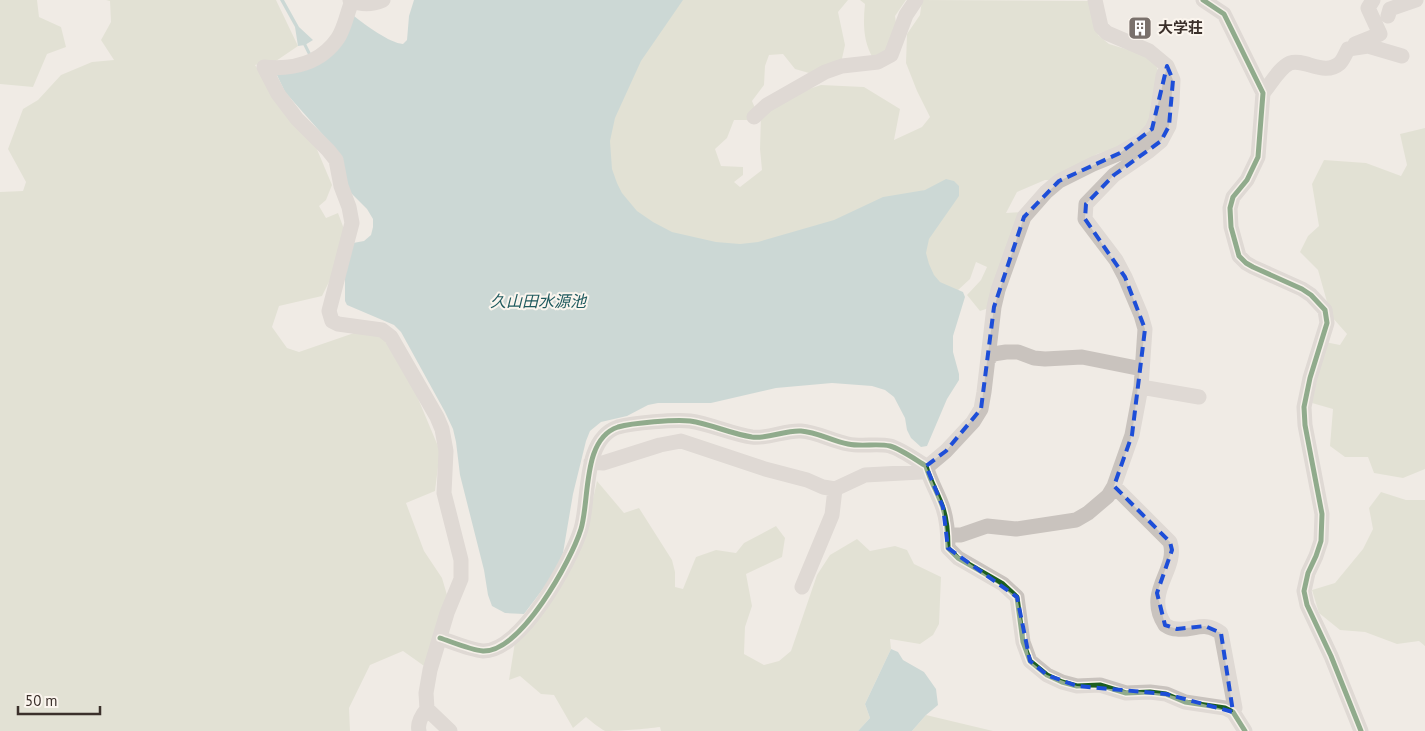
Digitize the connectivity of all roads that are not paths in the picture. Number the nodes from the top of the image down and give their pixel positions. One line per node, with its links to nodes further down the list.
1 (383, 0): 7 (street)
2 (916, 0): 13 (street)
3 (1095, 0): 11 (street)
4 (1203, 0): 12 (street)
5 (1373, 0): 9 (street)
6 (1416, 0): 8 (street)
7 (350, 4): 24 (street)
8 (1388, 16)
9 (1348, 49): 10 (street); 12 (street)
10 (1402, 56)
11 (1167, 66): 14 (street); 15 (street)
12 (1264, 93): 30 (street)
13 (754, 117)
14 (988, 360): 15 (street); 19 (street)
15 (1142, 369): 16 (street)
16 (1141, 387): 17 (street); 20 (street)
17 (1199, 397)
18 (591, 462): 19 (street); 21 (street); 24 (street)
19 (926, 466): 21 (street); 22 (street)
20 (1114, 486): 22 (street); 26 (street)
21 (835, 489): 23 (street)
22 (948, 535): 26 (street)
23 (802, 587)
24 (440, 638): 25 (street)
25 (427, 709): 27 (street); 28 (street)
26 (1233, 712): 29 (street)
27 (419, 731)
28 (450, 731)
29 (1245, 731)
30 (1361, 731)

